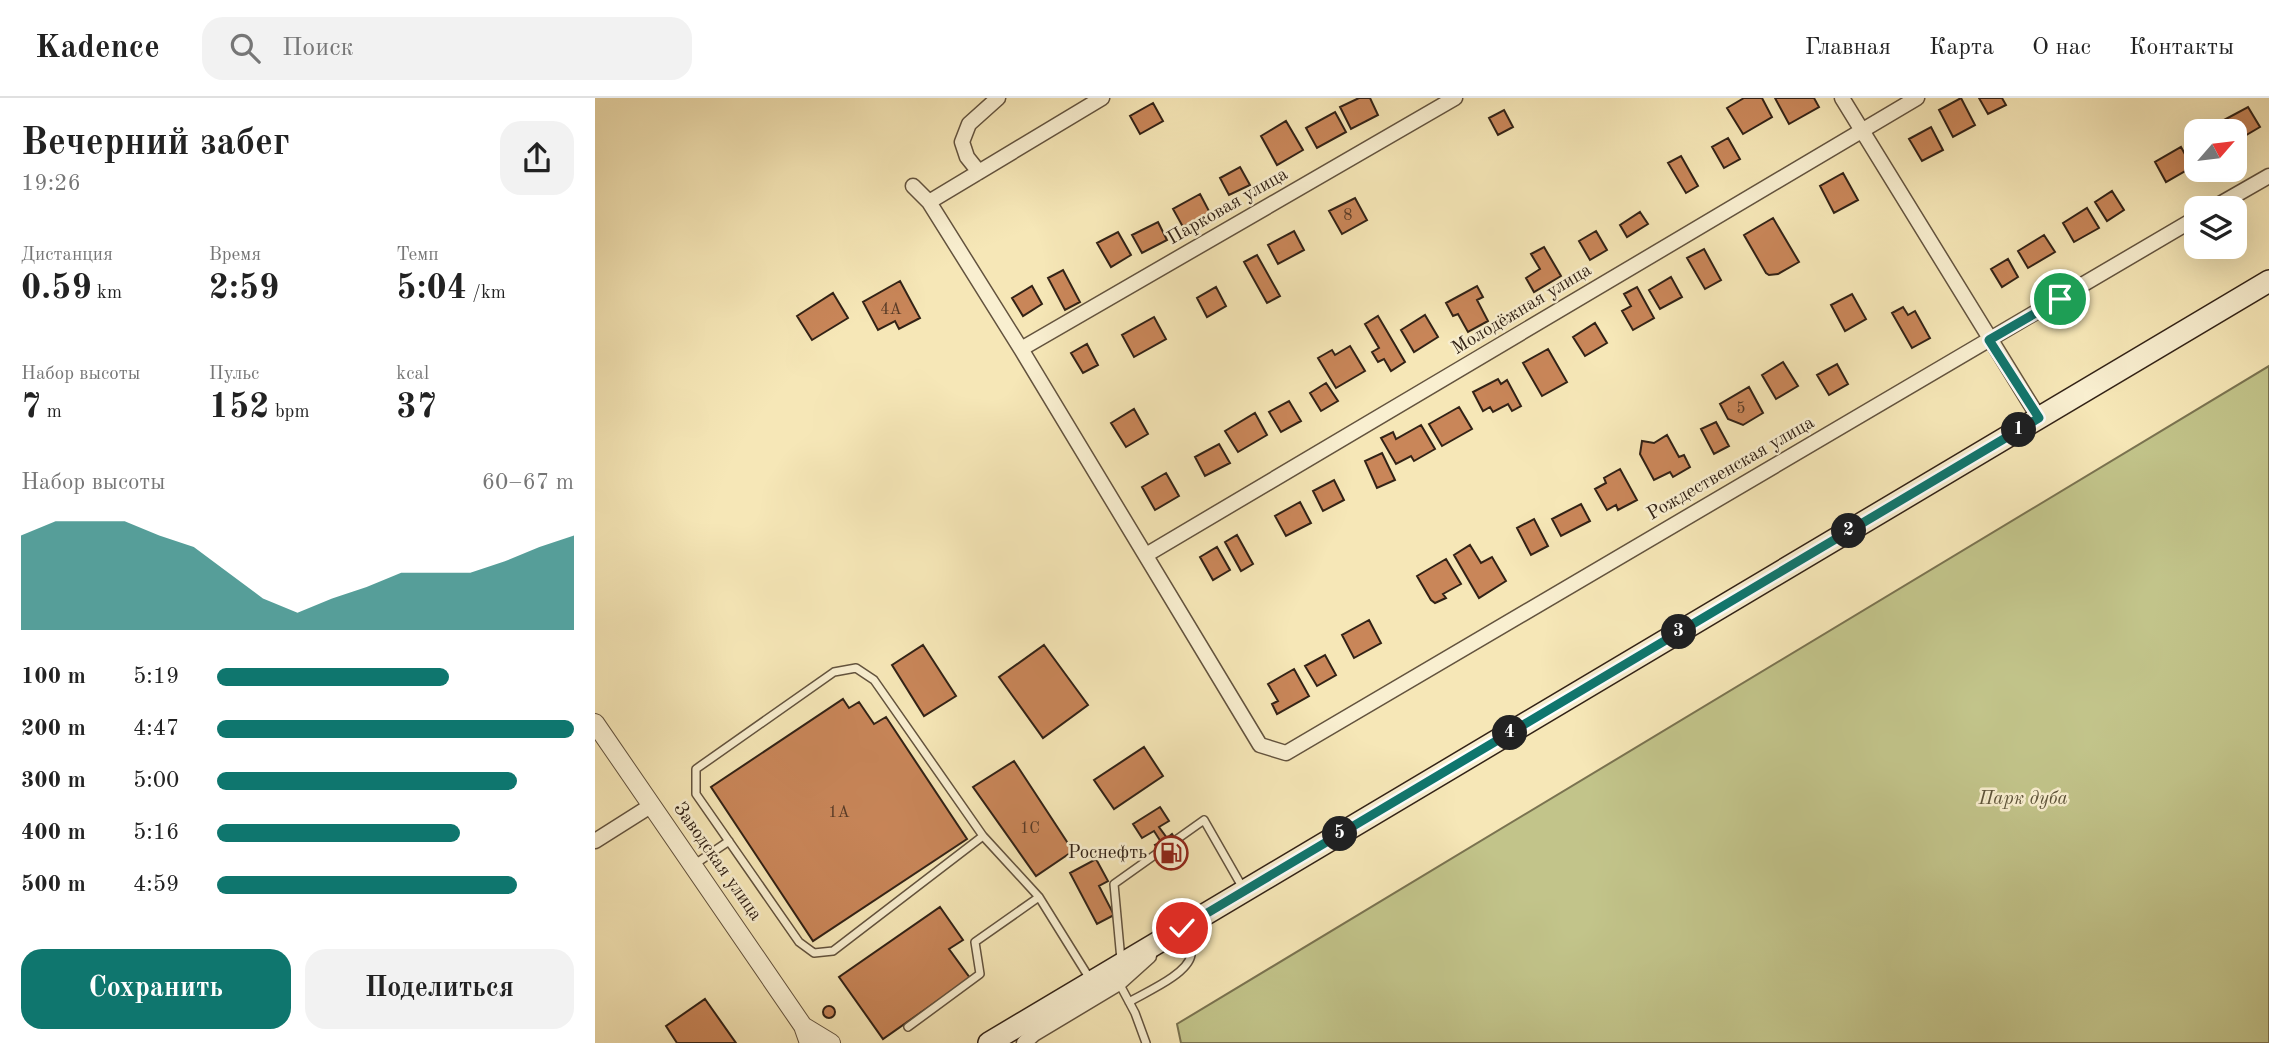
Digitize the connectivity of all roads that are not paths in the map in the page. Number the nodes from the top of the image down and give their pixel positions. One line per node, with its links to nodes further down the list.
1 (998, 98): 7 (street)
2 (1102, 98): 7 (street)
3 (1455, 98): 15 (street, Парковая улица)
4 (1842, 98): 6 (street)
5 (1917, 98): 6 (street, Молодёжная улица)
6 (1861, 131): 14 (street); 17 (street, Молодёжная улица)
7 (979, 172): 11 (street)
8 (2269, 176): 10 (street)
9 (913, 186): 11 (street)
10 (2234, 196)
11 (929, 202): 15 (street)
12 (2184, 225): 14 (street, Рождественская улица)
13 (2269, 281): 16 (main road)
14 (1989, 340): 16 (street); 17 (street, Рождественская улица)
15 (1021, 349): 17 (street)
16 (2039, 418): 24 (main road)
17 (1146, 555)
18 (595, 723): 19 (street, Заводская улица)
19 (652, 805): 21 (street); 23 (street, Заводская улица)
20 (983, 836): 22 (lane); 22 (lane); 25 (lane)
21 (595, 841)
22 (729, 841): 23 (lane)
23 (694, 865): 31 (street, Заводская улица)
24 (1244, 891): 26 (main road); 27 (lane)
25 (1039, 897): 28 (lane); 30 (lane)
26 (1182, 928): 27 (main road); 29 (lane)
27 (1120, 974): 28 (main road); 29 (lane); 34 (street)
28 (1092, 982): 33 (main road)
29 (1129, 1002): 35 (lane)
30 (908, 1027)
31 (806, 1035): 32 (street, Заводская улица)
32 (831, 1043)
33 (989, 1043)
34 (1024, 1043)
35 (1146, 1043)

